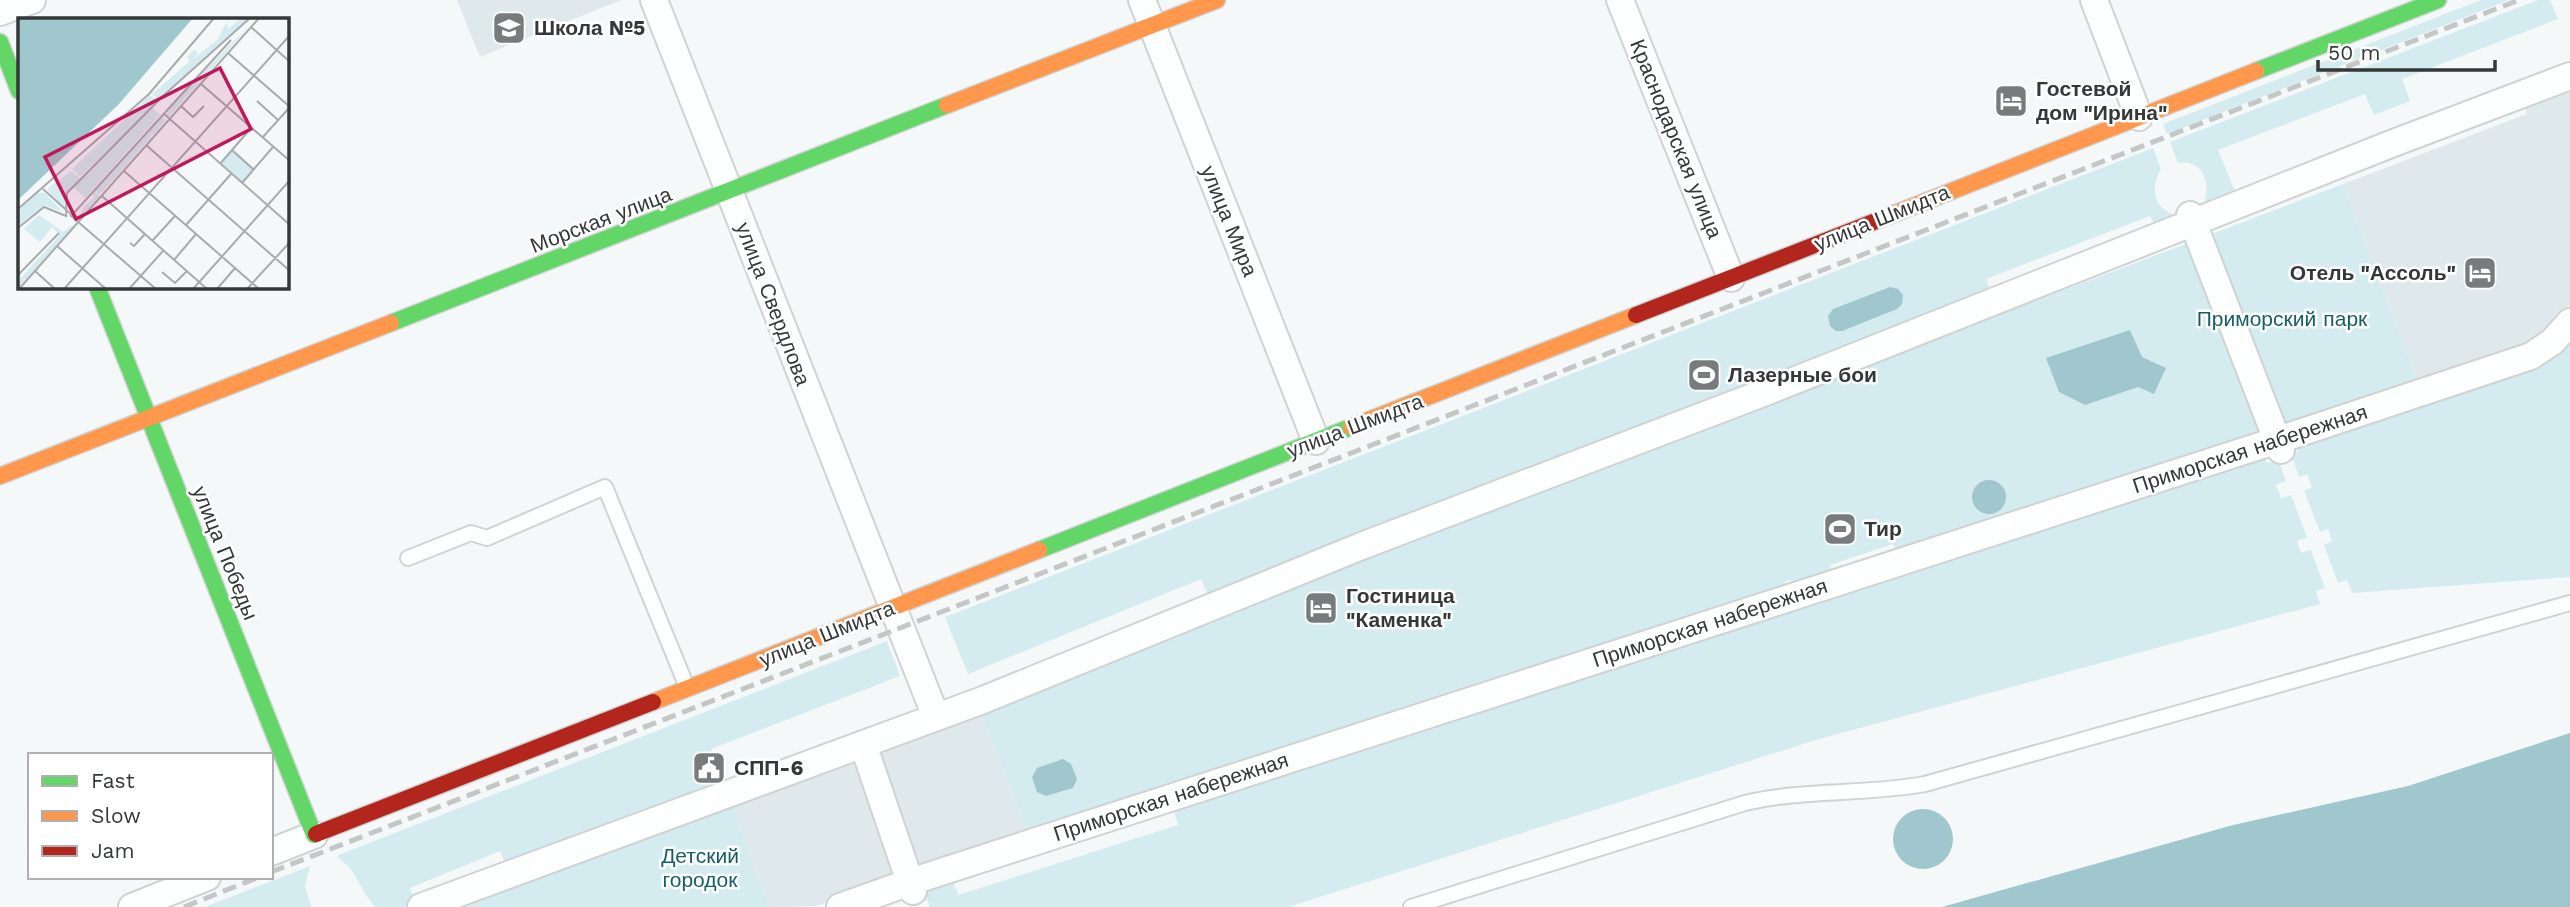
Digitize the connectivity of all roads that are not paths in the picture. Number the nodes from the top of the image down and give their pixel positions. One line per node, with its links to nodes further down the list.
1 (32, 0): 8 (street)
2 (654, 0): 14 (street, улица Свердлова)
3 (1142, 0): 9 (street, улица Мира)
4 (1217, 0): 9 (street, Морская улица)
5 (1620, 0): 16 (street, Краснодарская улица)
6 (2094, 0): 13 (street)
7 (2438, 0): 13 (street, улица Шмидта)
8 (0, 12)
9 (1152, 25): 14 (street, Морская улица); 20 (street, улица Мира)
10 (0, 42): 12 (street)
11 (2570, 76): 15 (street)
12 (18, 88)
13 (2139, 117): 16 (street, улица Шмидта)
14 (729, 192): 19 (street, Морская улица); 25 (street, улица Свердлова)
15 (2192, 219): 21 (street); 27 (street)
16 (1731, 278): 20 (street, улица Шмидта)
17 (98, 289): 19 (street, улица Победы)
18 (2570, 322): 21 (street, Приморская набережная)
19 (149, 418): 22 (street, Морская улица); 29 (street, улица Победы)
20 (1316, 441): 25 (street, улица Шмидта)
21 (2280, 445): 32 (street, Приморская набережная)
22 (0, 476)
23 (408, 558): 26 (lane)
24 (2570, 603): 36 (lane)
25 (892, 608): 26 (street, улица Шмидта); 27 (street, улица Свердлова)
26 (687, 689): 29 (street, улица Шмидта)
27 (936, 717): 28 (street)
28 (863, 744): 32 (street); 34 (street)
29 (314, 835): 30 (street, улица Шмидта)
30 (273, 851)
31 (202, 879): 33 (street)
32 (912, 886): 35 (street, Приморская набережная)
33 (132, 907)
34 (421, 907)
35 (840, 907)
36 (1411, 907)

